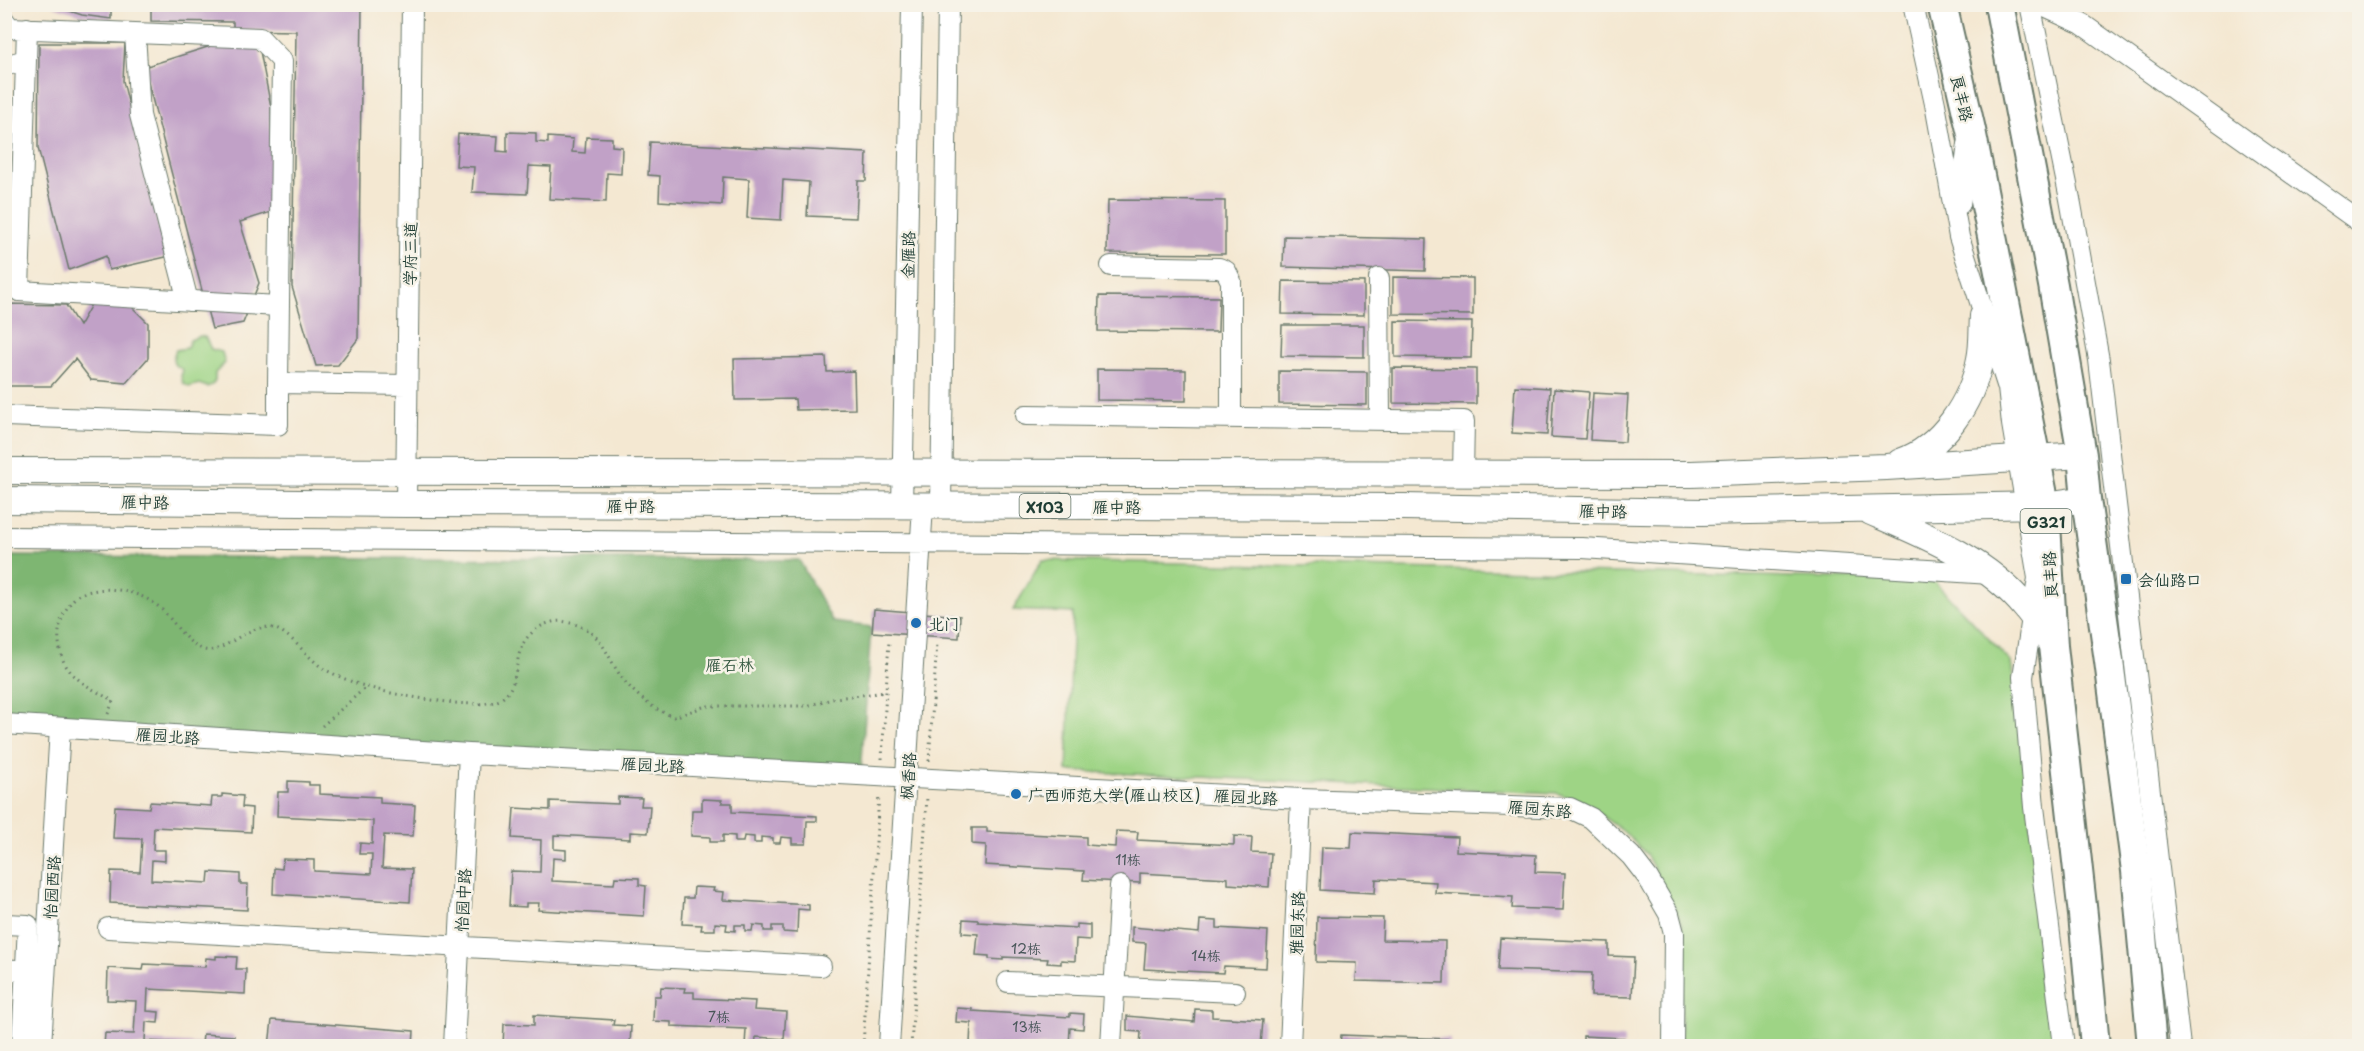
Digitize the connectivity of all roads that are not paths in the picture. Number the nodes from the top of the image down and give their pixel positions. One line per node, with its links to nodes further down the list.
1 (412, 4): 24 (street, 学府三道)
2 (912, 4): 33 (street, 金雁路)
3 (948, 4): 34 (street)
4 (1913, 4): 16 (street)
5 (1942, 4): 14 (highway, 良丰路 / G321)
6 (1999, 4): 29 (highway, G321)
7 (2030, 4): 73 (street)
8 (2038, 4): 15 (street)
9 (4, 20): 10 (street)
10 (27, 28): 11 (street); 12 (street)
11 (135, 33): 20 (street); 21 (street)
12 (26, 60): 13 (street); 19 (street)
13 (4, 66)
14 (1971, 130): 16 (street); 30 (highway, 良丰路 / G321)
15 (2360, 222)
16 (1958, 225): 22 (street)
17 (1111, 266): 27 (street)
18 (1379, 278): 28 (street)
19 (12, 291): 20 (street)
20 (188, 301): 21 (street)
21 (279, 306): 23 (street)
22 (1983, 316): 30 (street); 31 (main road)
23 (278, 383): 24 (street); 26 (street)
24 (407, 385): 35 (street, 学府三道)
25 (1026, 415): 27 (street)
26 (4, 416)
27 (1231, 418): 28 (street)
28 (1380, 420): 36 (street)
29 (2082, 455): 30 (main road, 雁中路 / X103); 38 (highway, G321)
30 (2027, 458): 31 (main road, 雁中路 / X103); 40 (highway, 良丰路 / G321)
31 (1886, 467): 36 (main road, 雁中路 / X103)
32 (4, 471): 35 (main road, 雁中路 / X103)
33 (903, 471): 34 (main road, 雁中路 / X103); 35 (main road, 雁中路 / X103); 41 (street, 金雁路)
34 (941, 471): 36 (main road, 雁中路 / X103); 41 (street)
35 (406, 472): 39 (street, 学府三道)
36 (1463, 474)
37 (4, 500): 39 (main road, 雁中路 / X103)
38 (2086, 500): 40 (main road, 雁中路 / X103); 72 (highway, G321)
39 (406, 504): 41 (main road, 雁中路 / X103)
40 (2035, 505): 42 (main road, 雁中路 / X103); 46 (street); 47 (highway, 良丰路 / G321)
41 (922, 506): 42 (main road, 雁中路 / X103); 44 (street, 枫香路)
42 (1859, 508): 45 (main road)
43 (4, 537): 44 (street)
44 (921, 543): 45 (street); 51 (street, 枫香路)
45 (1991, 574): 46 (main road)
46 (2032, 616): 47 (main road); 70 (street)
47 (2053, 646): 71 (highway, 良丰路 / G321)
48 (4, 724): 49 (street, 雁园北路)
49 (60, 728): 50 (street, 雁园北路); 59 (street, 怡园西路)
50 (470, 754): 51 (street, 雁园北路); 56 (street, 怡园中路)
51 (907, 778): 52 (street, 雁园北路); 66 (street, 枫香路)
52 (1301, 799): 68 (street, 雅园东路); 69 (street, 雁园东路)
53 (1120, 886): 61 (street)
54 (4, 924): 59 (street)
55 (108, 928): 56 (street)
56 (459, 946): 57 (street); 65 (street, 怡园中路)
57 (821, 966)
58 (4, 969): 59 (street)
59 (35, 972): 63 (street); 64 (street, 怡园西路)
60 (1008, 982): 61 (street)
61 (1114, 987): 62 (street); 67 (street)
62 (1235, 992)
63 (22, 1047)
64 (41, 1047)
65 (453, 1047)
66 (889, 1047)
67 (1111, 1047)
68 (1290, 1047)
69 (1673, 1047)
70 (2064, 1047)
71 (2094, 1047)
72 (2152, 1047)
73 (2180, 1047)

